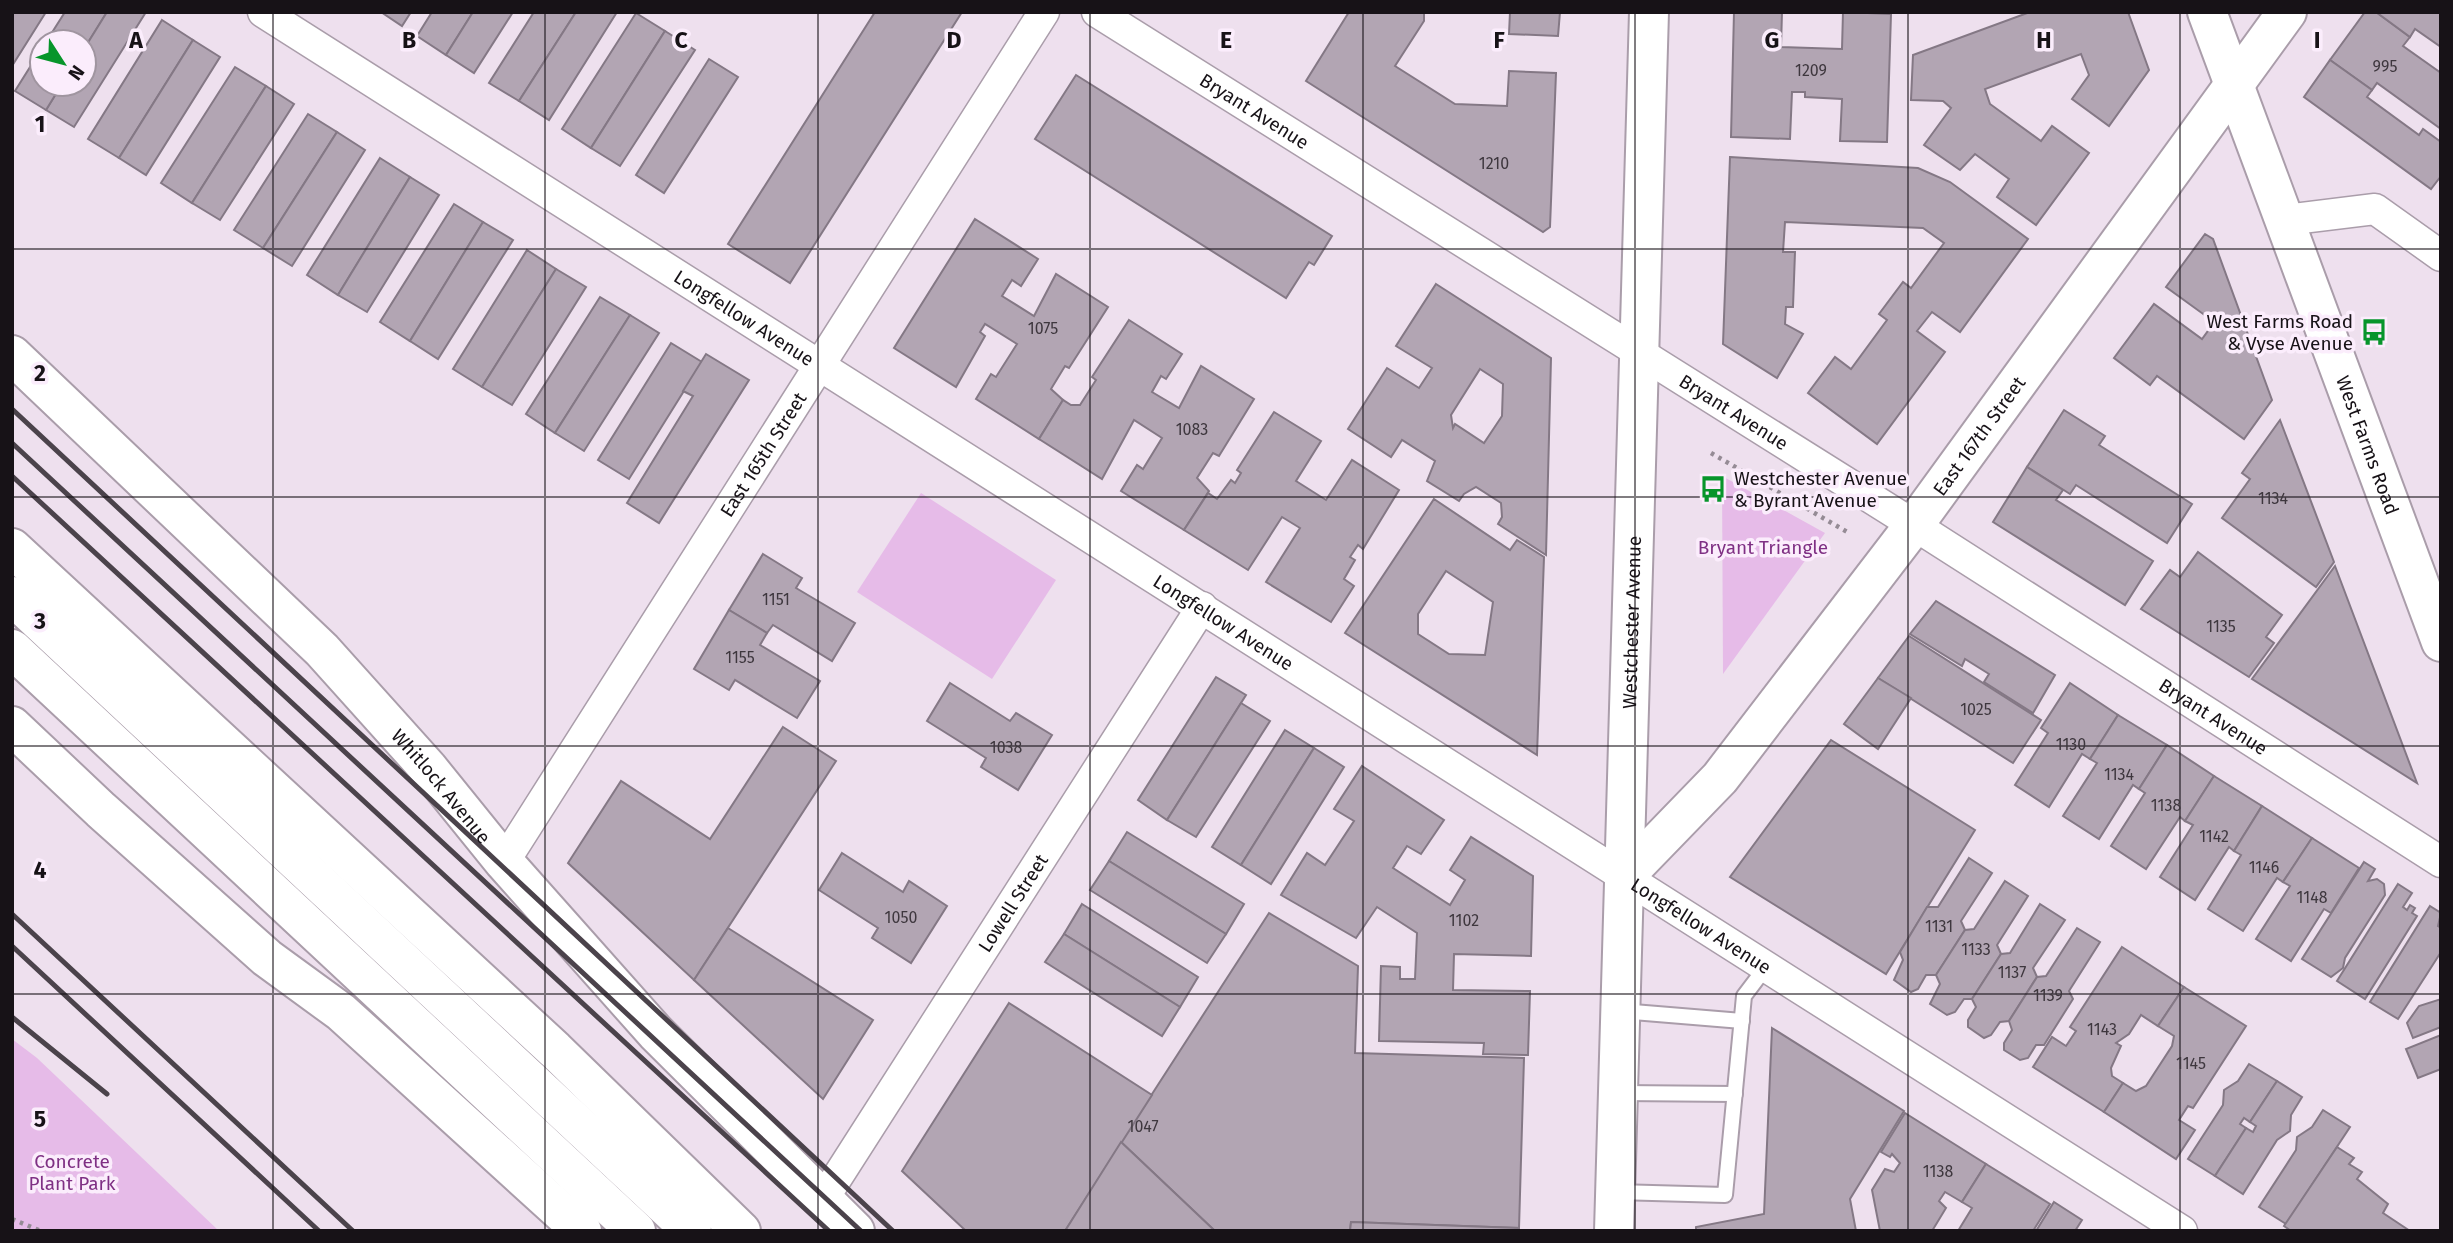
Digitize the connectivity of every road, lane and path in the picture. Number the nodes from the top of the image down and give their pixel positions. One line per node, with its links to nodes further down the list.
1 (263, 12): 12 (street, Longfellow Avenue)
2 (1044, 12): 12 (street, East 165th Street)
3 (1097, 12): 11 (street, Bryant Avenue)
4 (1649, 12): 11 (main road, Westchester Avenue)
5 (2207, 12): 7 (main road, West Farms Road)
6 (2287, 12): 7 (main road, East 167th Street)
7 (2235, 84): 8 (main road, West Farms Road); 14 (main road, East 167th Street)
8 (2285, 220): 9 (street); 19 (main road, West Farms Road)
9 (2441, 256)
10 (12, 355): 22 (main road, Whitlock Avenue)
11 (1641, 356): 14 (street, Bryant Avenue); 24 (main road, Westchester Avenue)
12 (820, 365): 18 (street, Longfellow Avenue); 22 (street, East 165th Street)
13 (1711, 453): 15 (path)
14 (1914, 525): 23 (street, Bryant Avenue); 24 (main road, East 167th Street)
15 (1849, 533)
16 (12, 548): 39 (main road)
17 (12, 596): 38 (main road)
18 (1202, 607): 24 (street, Longfellow Avenue); 32 (street, Lowell Street)
19 (2441, 642)
20 (18, 655): 37 (main road)
21 (12, 726): 25 (main road)
22 (504, 862): 32 (main road, Whitlock Avenue)
23 (2441, 862)
24 (1624, 877): 26 (street, Longfellow Avenue); 27 (main road, Westchester Avenue)
25 (267, 958): 35 (main road); 36 (main road)
26 (1766, 967): 28 (lane); 42 (street, Longfellow Avenue)
27 (1620, 1011): 28 (lane); 29 (main road, Westchester Avenue)
28 (1742, 1021): 30 (lane)
29 (1618, 1093): 30 (lane); 31 (main road, Westchester Avenue)
30 (1735, 1094): 31 (lane)
31 (1615, 1192): 41 (main road, Westchester Avenue)
32 (822, 1201): 40 (main road, Whitlock Avenue)
33 (12, 1219): 34 (path)
34 (41, 1231)
35 (541, 1231)
36 (582, 1231)
37 (636, 1231)
38 (692, 1231)
39 (741, 1231)
40 (855, 1231)
41 (1614, 1231)
42 (2182, 1231)

